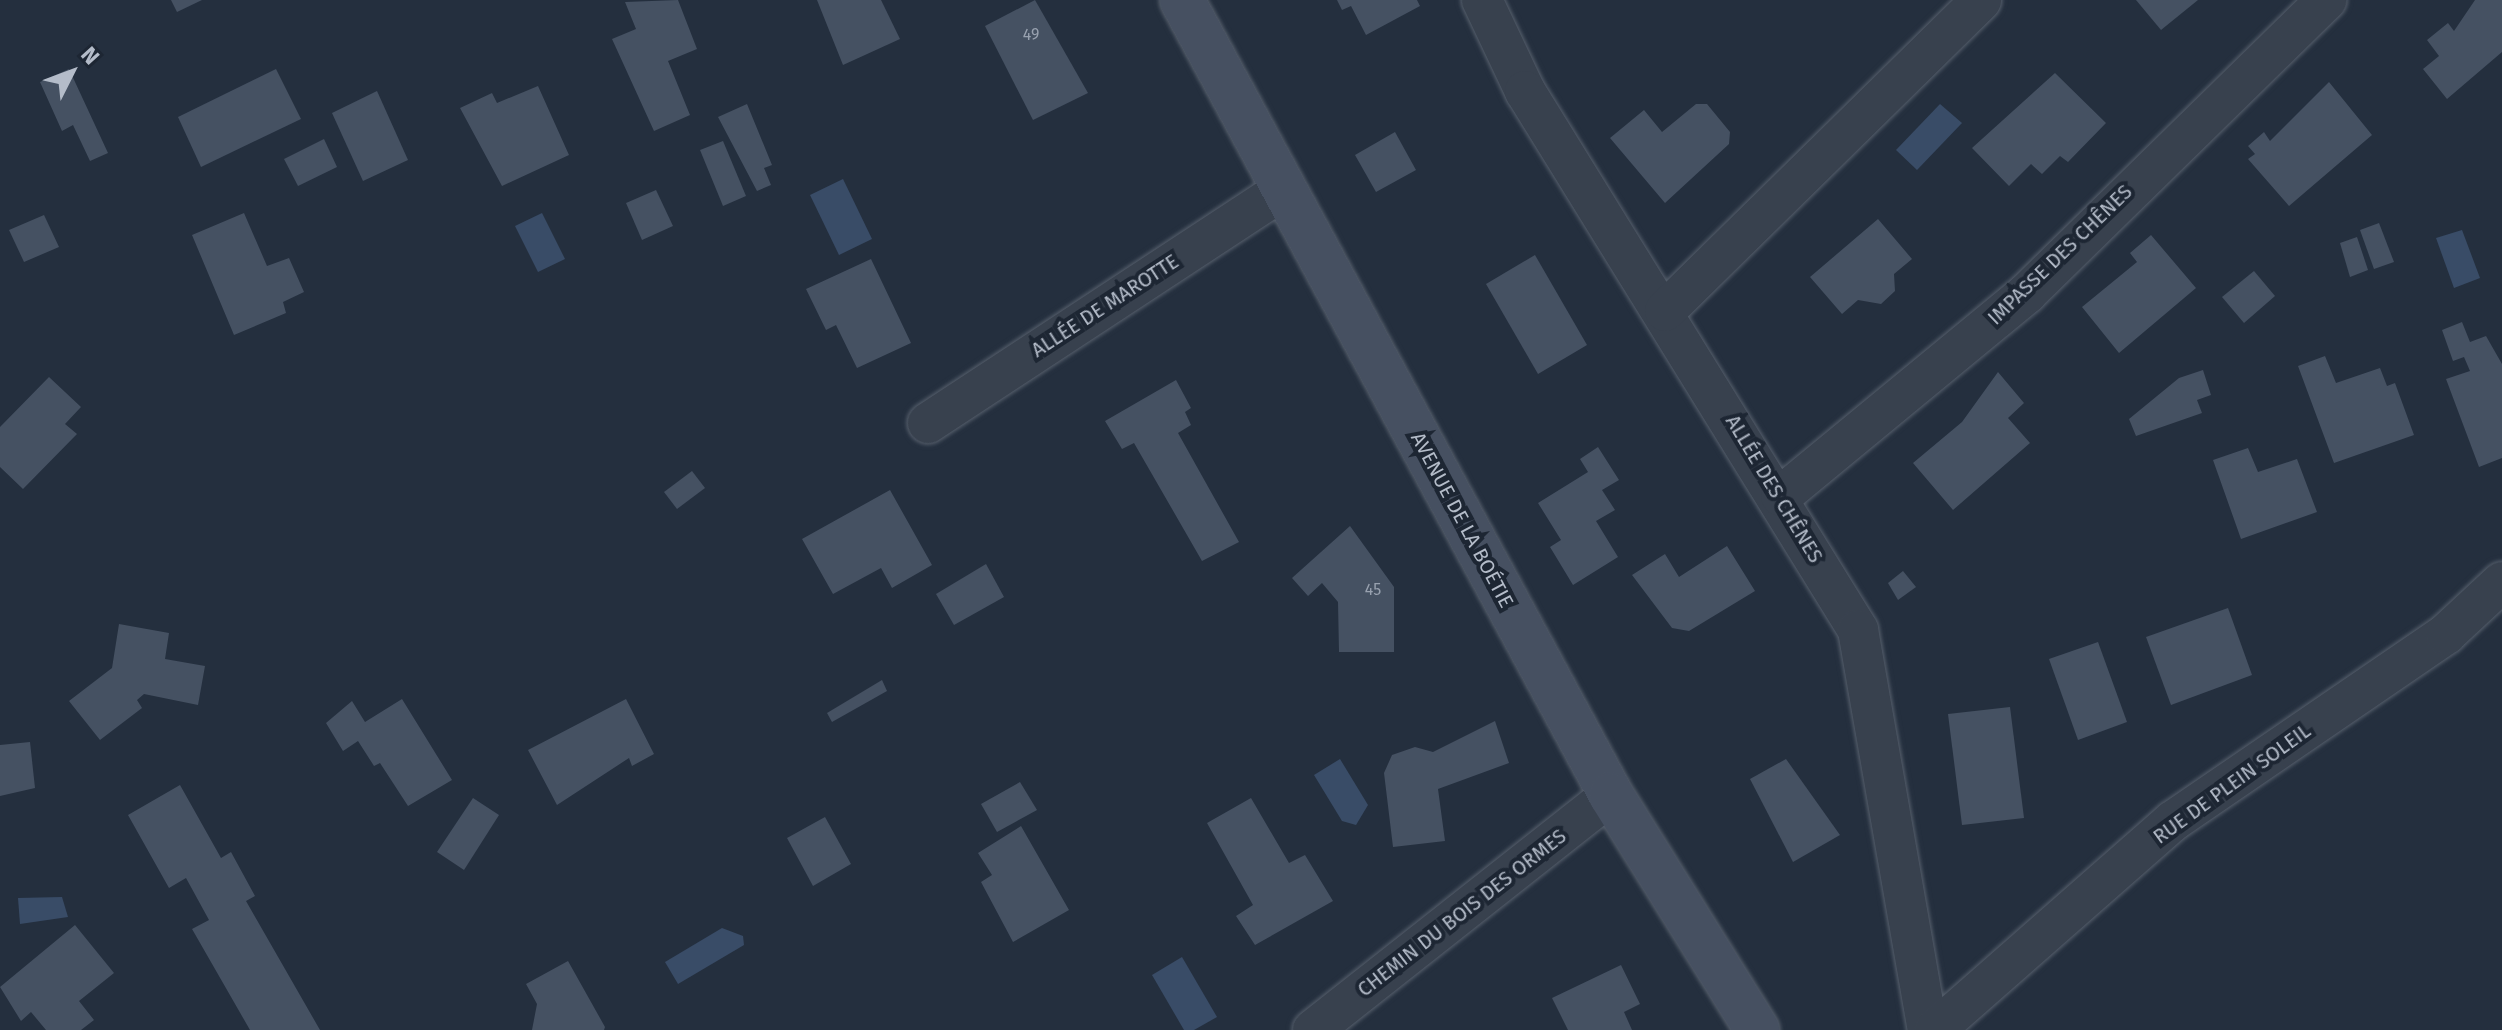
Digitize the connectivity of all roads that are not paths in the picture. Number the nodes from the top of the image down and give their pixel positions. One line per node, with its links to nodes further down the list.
1 (1182, 0): 5 (main road, AVENUE DE LA BOÉTIE)
2 (1482, 0): 6 (street, ALLÉE DES CHÊNES)
3 (1981, 0): 6 (street)
4 (2326, 0): 8 (street, IMPASSE DES CHÊNES)
5 (1283, 190): 7 (street, ALLÉE DE MAROTTE); 10 (main road, AVENUE DE LA BOÉTIE)
6 (1665, 311): 8 (street, ALLÉE DES CHÊNES)
7 (928, 423)
8 (1781, 496): 13 (street, ALLÉE DES CHÊNES)
9 (2502, 582): 14 (street, RUE DE PLEIN SOLEIL)
10 (1611, 795): 11 (street, CHEMIN DU BOIS DES ORMES); 12 (main road, AVENUE DE LA BOÉTIE)
11 (1313, 1030)
12 (1757, 1030)
13 (1928, 1030)
14 (1935, 1030)

